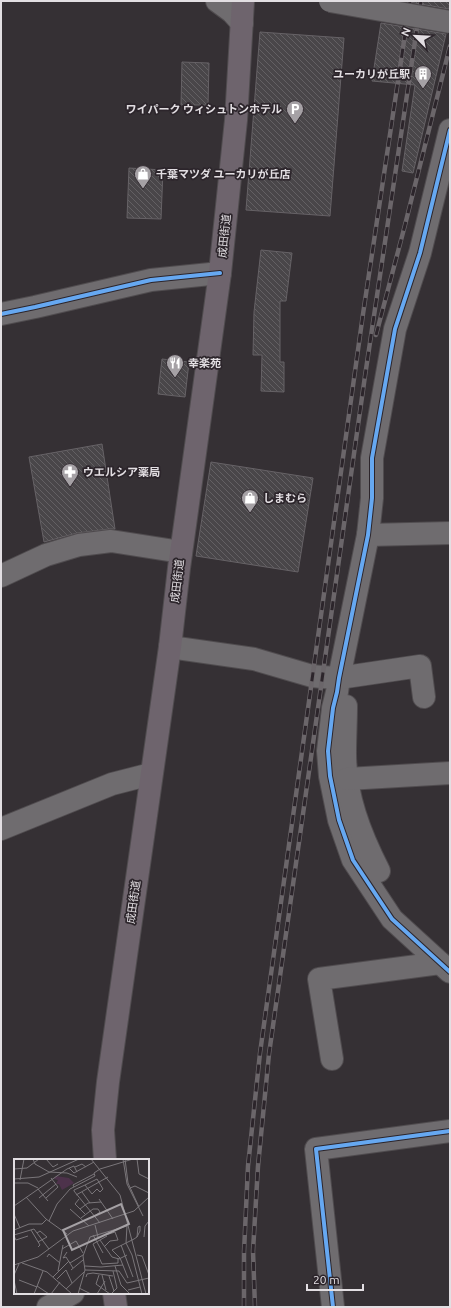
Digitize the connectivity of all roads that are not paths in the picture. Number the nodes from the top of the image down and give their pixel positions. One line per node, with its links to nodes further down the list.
1 (217, 1): 5 (street)
2 (243, 1): 5 (highway, 成田街道)
3 (330, 1): 4 (street, bridge)
4 (450, 22)
5 (242, 23): 7 (highway, 成田街道)
6 (450, 130): 10 (street)
7 (220, 273): 8 (street); 11 (highway, 成田街道)
8 (1, 314)
9 (449, 528): 10 (street)
10 (368, 535): 14 (street)
11 (181, 552): 12 (street); 13 (highway, 成田街道)
12 (1, 576)
13 (170, 647): 14 (street); 17 (highway, 成田街道)
14 (338, 685): 15 (street); 18 (street); 21 (street)
15 (424, 697)
16 (450, 772): 18 (street)
17 (151, 774): 19 (street); 24 (highway, 成田街道)
18 (347, 779): 20 (street)
19 (1, 829)
20 (379, 871)
21 (445, 968): 22 (street)
22 (332, 1059)
23 (450, 1130): 29 (street)
24 (105, 1159)
25 (71, 1294): 27 (street)
26 (114, 1294): 28 (highway)
27 (48, 1307)
28 (116, 1307)
29 (333, 1307)

